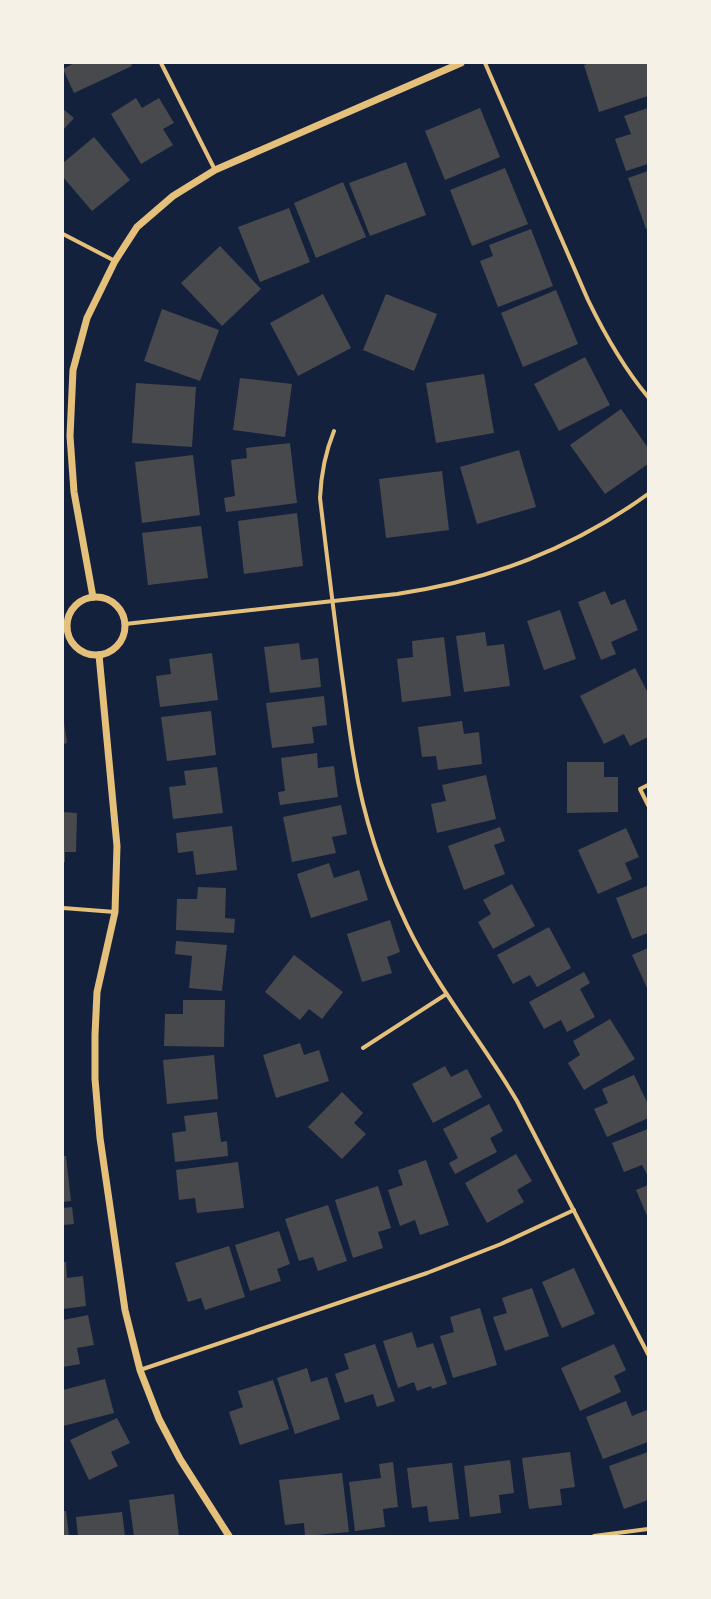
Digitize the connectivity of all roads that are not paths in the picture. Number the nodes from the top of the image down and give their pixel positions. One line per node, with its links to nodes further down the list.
1 (161, 63): 4 (street)
2 (461, 63): 4 (street)
3 (485, 63): 7 (street)
4 (215, 170): 6 (street)
5 (63, 234): 6 (street)
6 (115, 261): 10 (street)
7 (648, 397)
8 (334, 431): 11 (street)
9 (648, 494): 11 (street)
10 (93, 597): 12 (street); 13 (street)
11 (332, 602): 12 (street); 19 (street)
12 (125, 624): 14 (street)
13 (65, 630): 14 (street)
14 (98, 655): 18 (street)
15 (648, 785): 16 (street)
16 (648, 805)
17 (63, 908): 18 (street)
18 (115, 912): 23 (street)
19 (445, 994): 20 (street); 21 (street)
20 (363, 1048)
21 (574, 1210): 22 (street); 23 (street)
22 (648, 1354)
23 (140, 1370): 25 (street)
24 (648, 1529): 26 (street)
25 (229, 1536)
26 (594, 1536)

